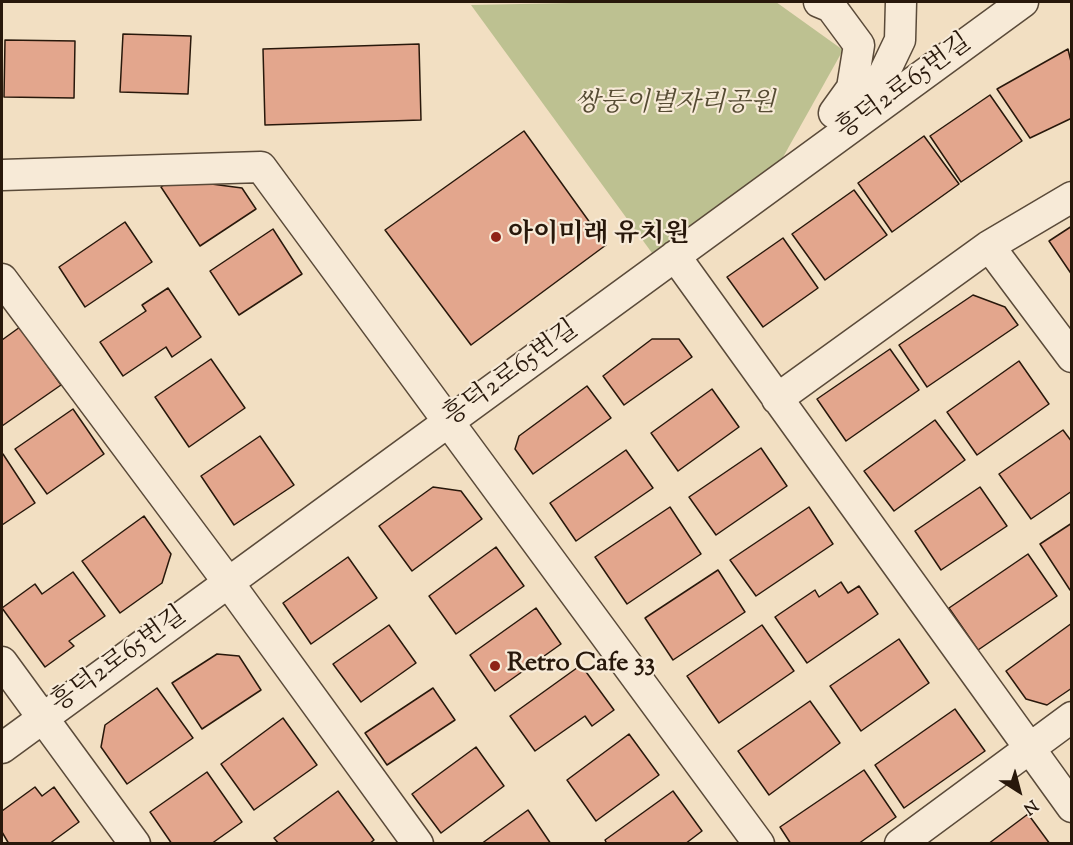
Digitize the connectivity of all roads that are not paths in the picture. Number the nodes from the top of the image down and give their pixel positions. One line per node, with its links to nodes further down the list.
1 (819, 2): 4 (street)
2 (901, 2): 4 (street)
3 (1023, 2): 4 (street, 흥덕2로65번길)
4 (791, 171): 8 (street, 흥덕2로65번길)
5 (2, 175): 12 (street)
6 (1071, 197): 7 (street)
7 (988, 246): 10 (street); 11 (street)
8 (675, 256): 11 (street); 12 (street, 흥덕2로65번길)
9 (2, 279): 13 (street)
10 (1071, 357)
11 (777, 399): 18 (street)
12 (449, 421): 13 (street, 흥덕2로65번길); 22 (street)
13 (228, 582): 16 (street, 흥덕2로65번길); 21 (street)
14 (2, 662): 16 (street)
15 (1071, 717): 18 (street)
16 (42, 718): 17 (street, 흥덕2로65번길); 20 (street)
17 (2, 748)
18 (1029, 749): 19 (street); 23 (street)
19 (1071, 807)
20 (135, 843)
21 (418, 843)
22 (759, 843)
23 (900, 843)

